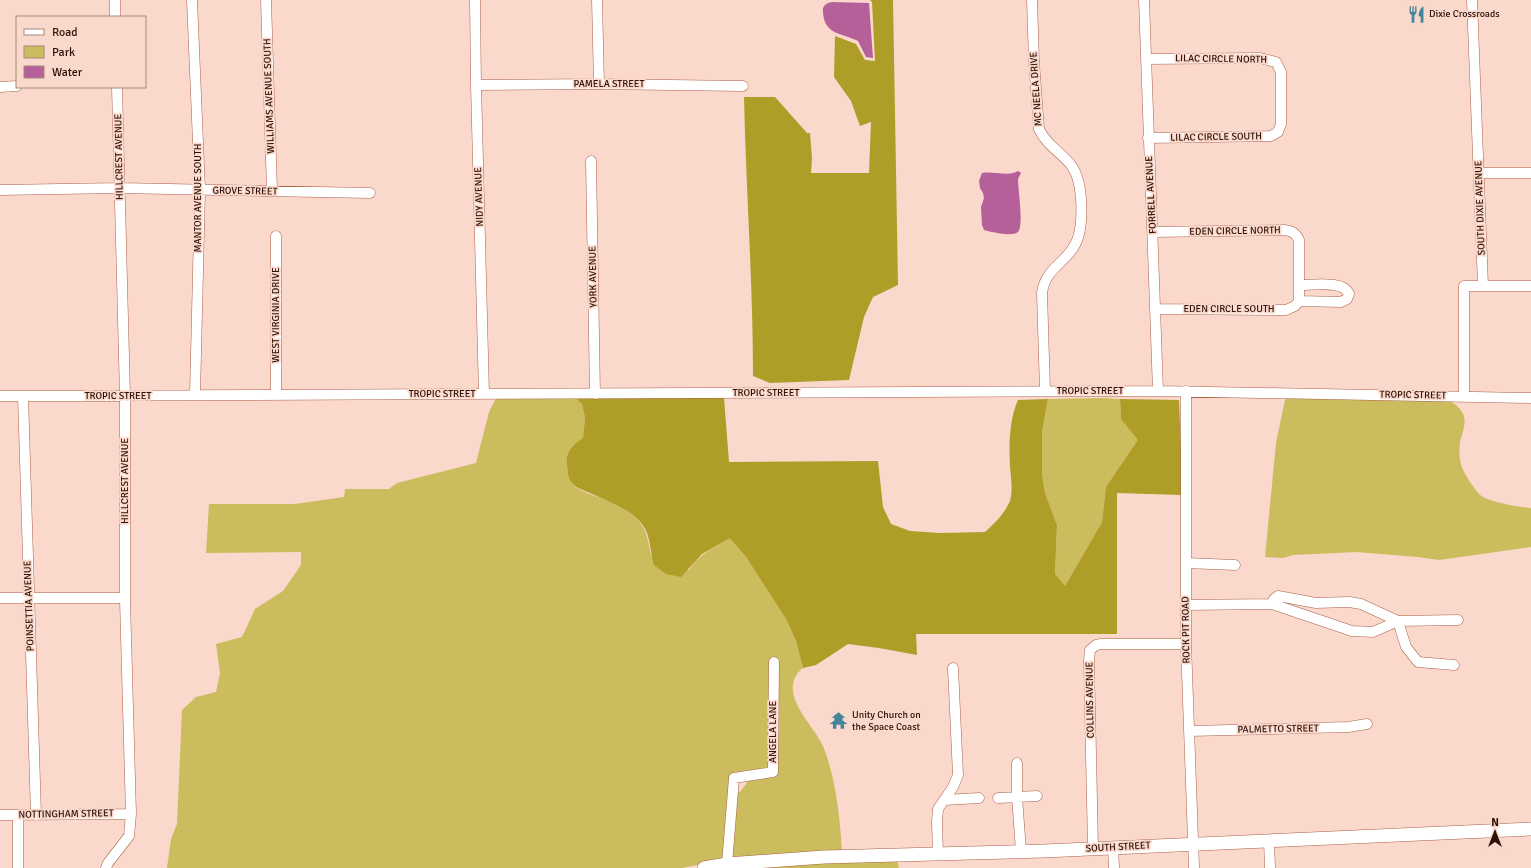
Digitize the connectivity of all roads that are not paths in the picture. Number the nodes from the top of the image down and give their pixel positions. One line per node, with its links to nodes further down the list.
1 (115, 0): 9 (street)
2 (192, 0): 24 (street, MANTOR AVENUE SOUTH)
3 (266, 0): 25 (street, WILLIAMS AVENUE SOUTH)
4 (475, 0): 12 (street, NIDY AVENUE)
5 (597, 0): 11 (street)
6 (1032, 0): 34 (street, MC NEELA DRIVE)
7 (1144, 0): 10 (street, FORRELL AVENUE)
8 (1472, 0): 21 (street, SOUTH DIXIE AVENUE)
9 (115, 16)
10 (1146, 59): 17 (street, LILAC CIRCLE NORTH); 18 (street, FORRELL AVENUE)
11 (599, 84): 12 (street, PAMELA STREET); 14 (street, PAMELA STREET)
12 (476, 85): 37 (street, NIDY AVENUE)
13 (16, 86): 15 (street)
14 (743, 86)
15 (0, 87)
16 (117, 88): 22 (street, HILLCREST AVENUE)
17 (1282, 104): 18 (street, LILAC CIRCLE SOUTH)
18 (1148, 138): 27 (street, FORRELL AVENUE)
19 (591, 161): 38 (street, YORK AVENUE)
20 (1531, 173): 21 (street)
21 (1479, 174): 30 (street, SOUTH DIXIE AVENUE)
22 (119, 188): 23 (street, GROVE STREET); 24 (street, GROVE STREET); 43 (street, HILLCREST AVENUE)
23 (0, 190)
24 (200, 190): 25 (street, GROVE STREET); 39 (street, MANTOR AVENUE SOUTH)
25 (272, 191): 26 (street, GROVE STREET)
26 (370, 193)
27 (1153, 232): 29 (street, EDEN CIRCLE NORTH); 33 (street, FORRELL AVENUE)
28 (276, 236): 40 (street, WEST VIRGINIA DRIVE)
29 (1300, 285): 32 (street, EDEN CIRCLE NORTH); 32 (street)
30 (1483, 286): 31 (street); 44 (street)
31 (1531, 286)
32 (1299, 301): 33 (street, EDEN CIRCLE SOUTH)
33 (1155, 309): 35 (street, FORRELL AVENUE)
34 (1045, 391): 35 (street, TROPIC STREET); 38 (street, TROPIC STREET)
35 (1158, 391): 36 (street, TROPIC STREET)
36 (1186, 391): 44 (street, TROPIC STREET); 46 (street, ROCK PIT ROAD)
37 (484, 394): 38 (street, TROPIC STREET); 40 (street, TROPIC STREET)
38 (595, 394)
39 (195, 395): 40 (street, TROPIC STREET); 43 (street, TROPIC STREET)
40 (276, 395)
41 (0, 396): 42 (street, TROPIC STREET)
42 (23, 396): 43 (street, TROPIC STREET); 49 (street, POINSETTIA AVENUE)
43 (125, 396): 50 (street, HILLCREST AVENUE)
44 (1464, 396): 45 (street, TROPIC STREET)
45 (1531, 398)
46 (1186, 563): 47 (street); 52 (street, ROCK PIT ROAD)
47 (1235, 565)
48 (0, 598): 49 (street)
49 (29, 598): 50 (street); 70 (street, POINSETTIA AVENUE)
50 (125, 598): 67 (street, HILLCREST AVENUE)
51 (1272, 604): 52 (street); 54 (street); 54 (street)
52 (1186, 605): 55 (street, ROCK PIT ROAD)
53 (1458, 620): 54 (street)
54 (1398, 621): 57 (street)
55 (1186, 644): 60 (street, ROCK PIT ROAD); 75 (street, COLLINS AVENUE)
56 (774, 662): 78 (street, ANGELA LANE)
57 (1454, 665)
58 (953, 668): 66 (street)
59 (1367, 724): 60 (street, PALMETTO STREET)
60 (1190, 731): 73 (street, ROCK PIT ROAD)
61 (1017, 763): 63 (street)
62 (1037, 796): 63 (street)
63 (1018, 797): 65 (street); 76 (street)
64 (979, 798): 66 (street)
65 (998, 798)
66 (944, 800): 77 (street)
67 (131, 814): 70 (street, NOTTINGHAM STREET); 80 (street, HILLCREST AVENUE)
68 (0, 815): 69 (street, NOTTINGHAM STREET)
69 (18, 815): 70 (street, NOTTINGHAM STREET); 79 (street)
70 (36, 815)
71 (1531, 829): 72 (main road, SOUTH STREET)
72 (1269, 841): 73 (main road, SOUTH STREET); 84 (street)
73 (1194, 844): 74 (main road, SOUTH STREET); 83 (street, ROCK PIT ROAD)
74 (1113, 847): 75 (main road, SOUTH STREET); 82 (street)
75 (1093, 848): 76 (main road, SOUTH STREET)
76 (1021, 852): 77 (main road, SOUTH STREET)
77 (938, 854): 78 (main road, SOUTH STREET)
78 (727, 864): 81 (main road, SOUTH STREET)
79 (18, 868)
80 (106, 868)
81 (704, 868)
82 (1114, 868)
83 (1194, 868)
84 (1270, 868)

